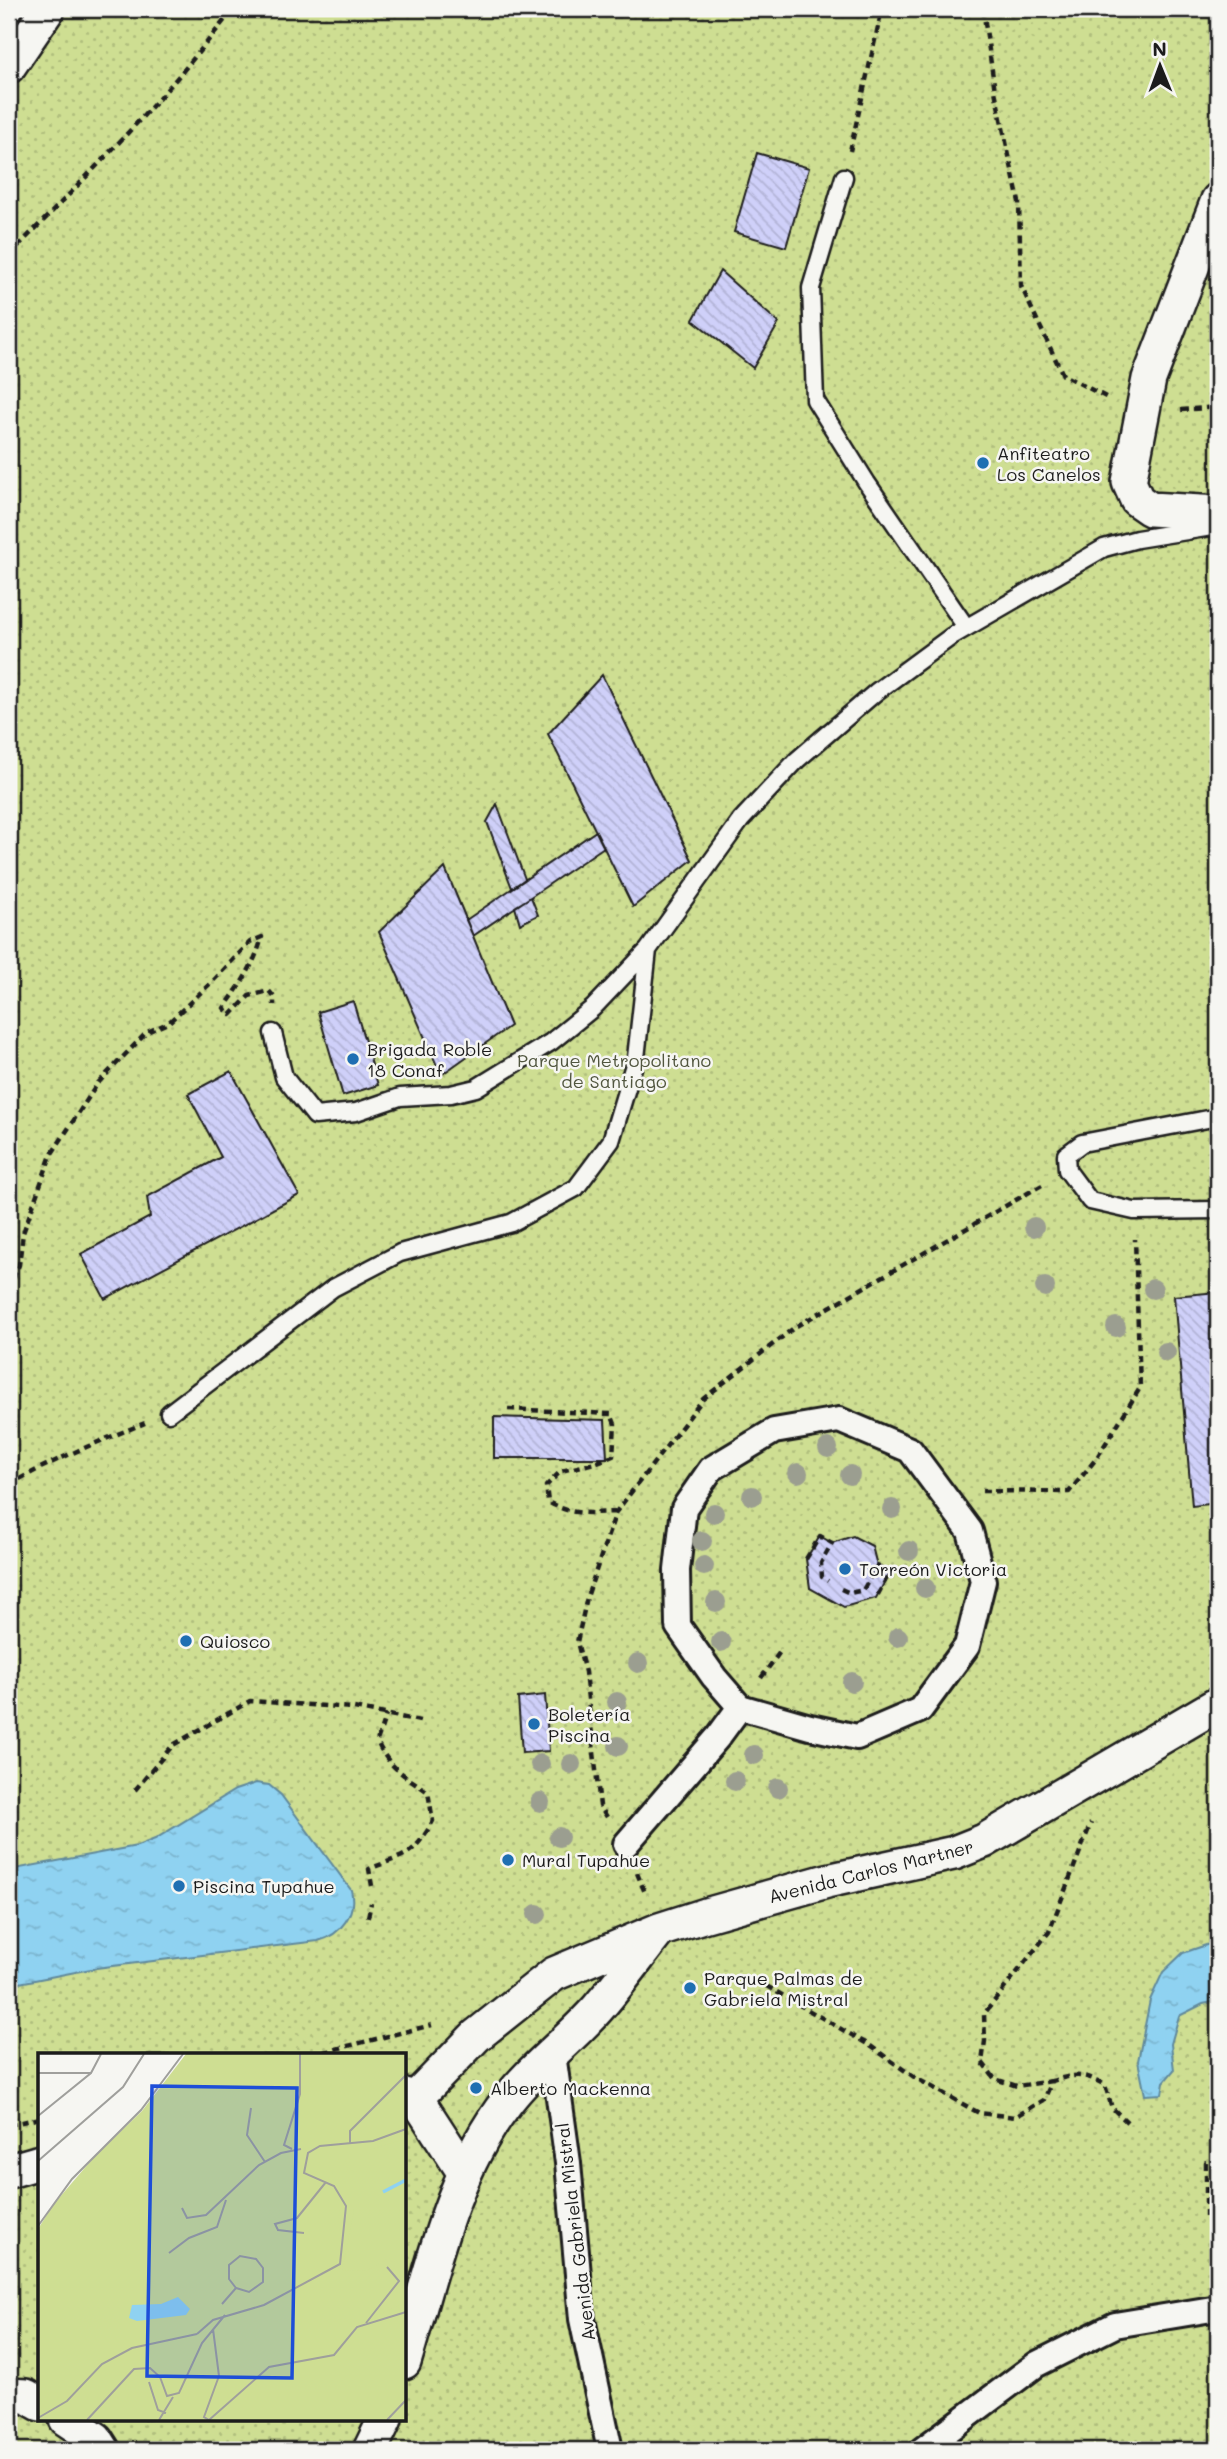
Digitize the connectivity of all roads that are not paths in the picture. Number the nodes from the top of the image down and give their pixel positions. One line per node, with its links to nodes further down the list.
1 (48, 9): 2 (street)
2 (9, 66)
3 (844, 177): 7 (lane)
4 (1218, 200): 5 (street)
5 (1218, 513)
6 (1218, 526): 7 (lane)
7 (966, 627): 8 (lane)
8 (648, 950): 9 (lane); 12 (lane)
9 (273, 1033)
10 (1218, 1117): 11 (lane)
11 (1218, 1210)
12 (169, 1413)
13 (1218, 1704): 16 (street, Avenida Carlos Martner)
14 (740, 1707): 14 (street); 15 (street)
15 (626, 1844)
16 (659, 1930): 17 (street); 18 (street, Avenida Carlos Martner)
17 (553, 2054): 21 (street); 30 (street, Avenida Gabriela Mistral)
18 (410, 2096): 21 (street)
19 (38, 2163): 20 (street)
20 (9, 2171)
21 (464, 2172): 23 (street)
22 (1218, 2308): 31 (street)
23 (406, 2355)
24 (9, 2395): 25 (street)
25 (38, 2403)
26 (68, 2420): 28 (street)
27 (385, 2420): 29 (street)
28 (103, 2450)
29 (370, 2450)
30 (610, 2450)
31 (922, 2450)

